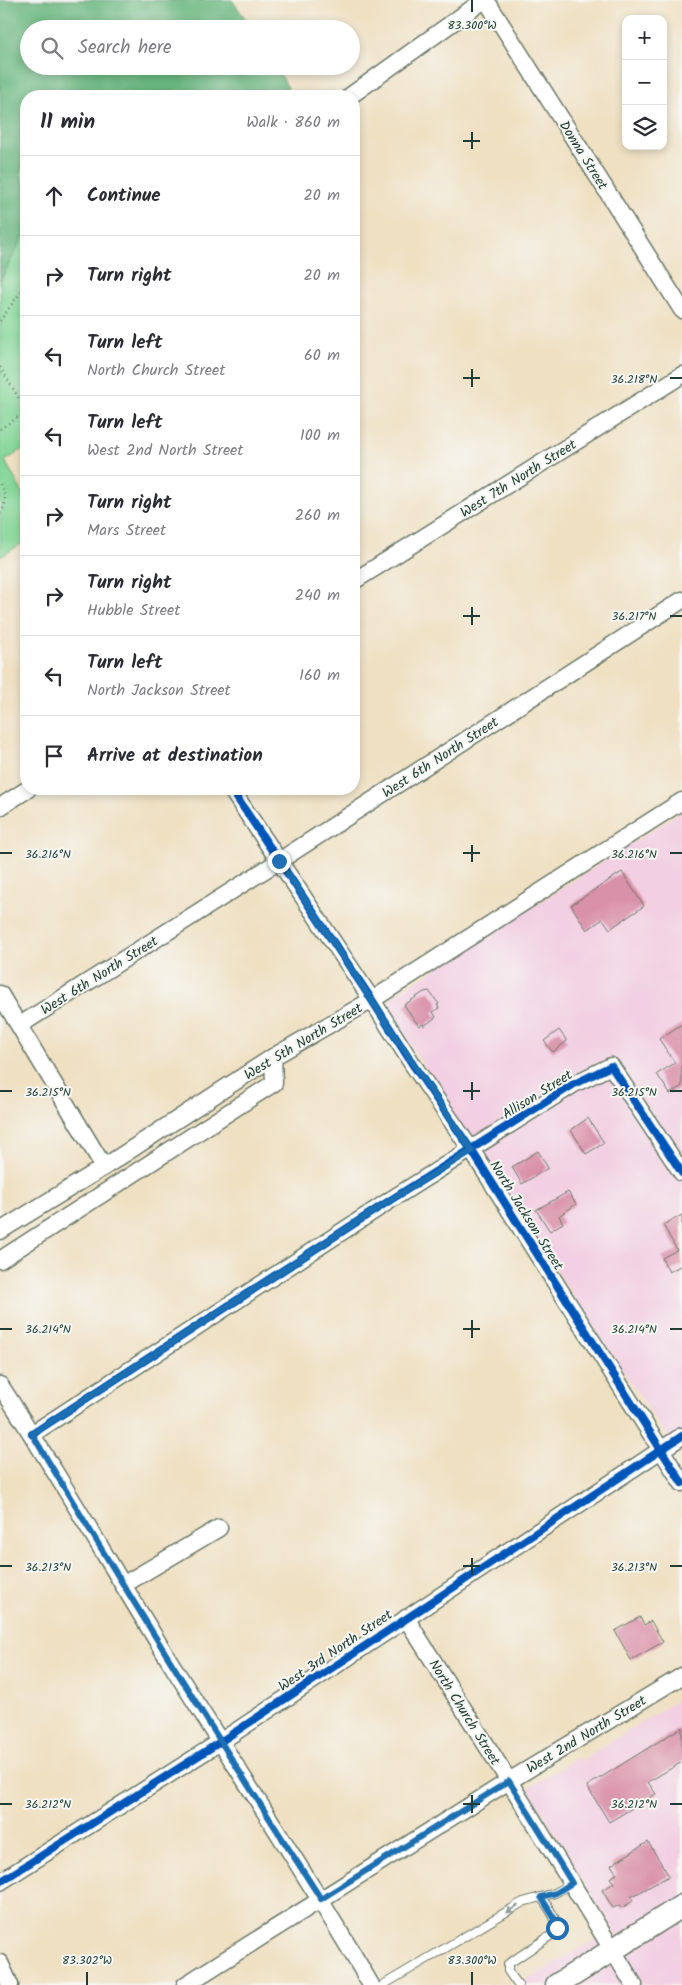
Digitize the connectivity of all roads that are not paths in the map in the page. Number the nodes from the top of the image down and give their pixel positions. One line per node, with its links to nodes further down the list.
1 (485, 0): 2 (street); 3 (street, Donna Street)
2 (358, 90)
3 (682, 310)
4 (682, 375): 5 (street, West 7th North Street)
5 (360, 578)
6 (682, 600): 11 (street, West 6th North Street)
7 (20, 794): 10 (street)
8 (235, 795): 11 (street, North Jackson Street)
9 (682, 801): 13 (street, West 5th North Street)
10 (0, 807)
11 (279, 861): 13 (street, North Jackson Street); 14 (street, West 6th North Street)
12 (0, 994): 14 (street)
13 (372, 1000): 15 (street, West 5th North Street); 16 (street, North Jackson Street)
14 (20, 1025): 17 (street)
15 (273, 1057): 17 (street, West 5th North Street); 20 (street)
16 (472, 1151): 18 (street, Allison Street); 22 (street); 24 (street, North Jackson Street)
17 (104, 1167): 19 (street, West 5th North Street)
18 (682, 1173)
19 (0, 1232)
20 (0, 1260)
21 (0, 1385): 22 (street)
22 (32, 1434): 27 (street)
23 (682, 1436): 24 (street, West 3rd North Street)
24 (661, 1450): 25 (street, North Jackson Street); 28 (street, West 3rd North Street)
25 (682, 1483)
26 (219, 1528): 27 (street)
27 (123, 1586): 30 (street)
28 (406, 1618): 30 (street, West 3rd North Street); 31 (street, North Church Street)
29 (682, 1676): 31 (street, West 2nd North Street)
30 (220, 1742): 32 (street, West 3rd North Street); 35 (street)
31 (509, 1781): 33 (street, North Church Street); 35 (street, West 2nd North Street)
32 (0, 1882)
33 (572, 1883): 34 (lane); 37 (street, North Church Street)
34 (541, 1897): 42 (lane, one-way to 42); 43 (lane)
35 (321, 1899): 40 (street, West 2nd North Street); 41 (street)
36 (682, 1906): 37 (main road)
37 (613, 1950): 44 (main road); 45 (street, North Church Street)
38 (0, 1963): 39 (street)
39 (10, 1985)
40 (185, 1985)
41 (371, 1985)
42 (383, 1985)
43 (518, 1985)
44 (557, 1985)
45 (634, 1985)

